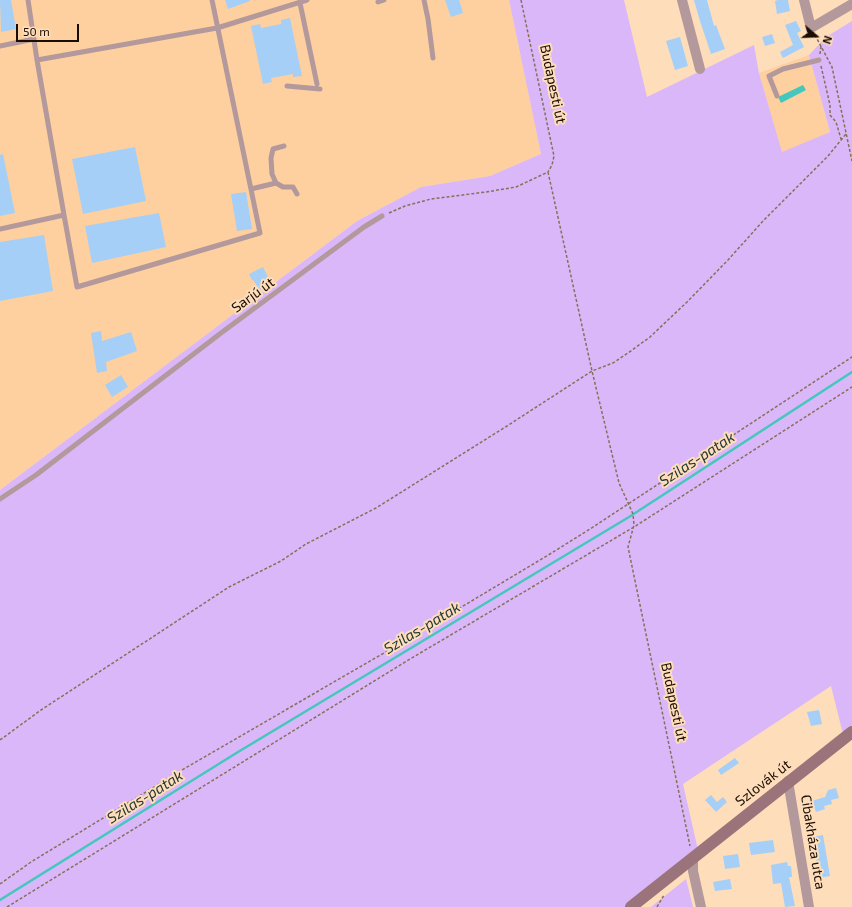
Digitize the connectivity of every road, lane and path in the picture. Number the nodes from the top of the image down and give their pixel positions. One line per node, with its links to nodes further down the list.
1 (28, 0): 14 (lane)
2 (212, 0): 12 (lane)
3 (307, 0): 9 (lane)
4 (384, 0): 10 (lane)
5 (424, 0): 17 (lane)
6 (521, 0): 27 (path, Budapesti út)
7 (682, 0): 20 (street)
8 (804, 0): 13 (street)
9 (300, 2): 12 (lane); 21 (lane)
10 (378, 2)
11 (852, 4): 13 (street)
12 (218, 28): 18 (lane); 29 (lane)
13 (811, 28): 16 (path)
14 (34, 40): 15 (lane); 18 (lane)
15 (0, 46)
16 (821, 46): 19 (path); 23 (path)
17 (433, 58)
18 (37, 60): 31 (lane)
19 (819, 60): 22 (lane); 24 (path)
20 (700, 69)
21 (287, 86)
22 (777, 96)
23 (846, 134): 24 (path); 26 (path)
24 (842, 139): 35 (path)
25 (284, 146): 28 (lane)
26 (852, 161)
27 (548, 172): 32 (path); 35 (path)
28 (276, 183): 29 (lane); 30 (lane)
29 (251, 189): 31 (lane)
30 (297, 194)
31 (64, 216): 33 (lane)
32 (382, 216): 37 (lane, Sarjú út)
33 (0, 229)
34 (852, 357): 38 (path)
35 (592, 371): 38 (path); 41 (path)
36 (852, 388): 39 (path)
37 (0, 499)
38 (628, 503): 39 (path); 44 (path)
39 (634, 526): 43 (path, Budapesti út); 45 (path)
40 (852, 732): 42 (main road, Szlovák út)
41 (0, 740)
42 (788, 782): 43 (main road, Szlovák út); 48 (street, Cibakháza utca)
43 (693, 858): 46 (main road, Szlovák út); 47 (street)
44 (0, 884)
45 (7, 907)
46 (631, 907)
47 (701, 907)
48 (809, 907)

